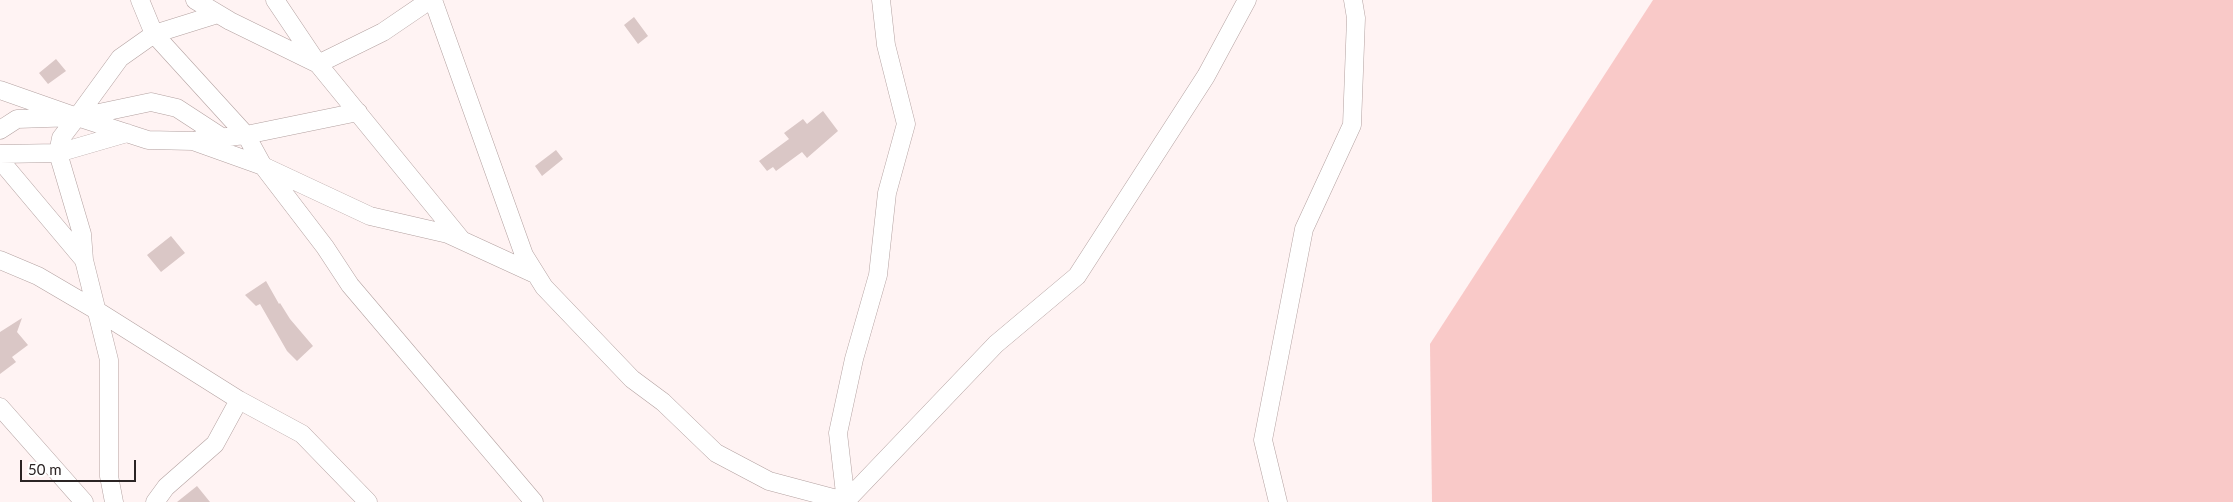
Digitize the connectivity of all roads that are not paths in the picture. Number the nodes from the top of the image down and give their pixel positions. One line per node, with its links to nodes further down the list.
1 (140, 0): 9 (street)
2 (195, 0): 8 (street)
3 (275, 0): 10 (street)
4 (432, 0): 10 (street); 28 (street)
5 (881, 0): 37 (street)
6 (1247, 0): 37 (street)
7 (1353, 0): 38 (street)
8 (218, 14): 9 (street); 10 (street)
9 (154, 34): 14 (street); 18 (street)
10 (318, 64): 12 (street)
11 (0, 90): 14 (street)
12 (358, 112): 18 (street); 25 (street)
13 (0, 115): 15 (street)
14 (77, 117): 15 (street); 17 (street); 19 (street); 21 (street)
15 (17, 120): 16 (street)
16 (0, 130)
17 (127, 133): 20 (street); 21 (street)
18 (246, 136): 19 (street); 24 (street)
19 (223, 138): 20 (street)
20 (193, 140): 24 (street)
21 (58, 153): 22 (street); 27 (street)
22 (0, 154)
23 (0, 160): 27 (street)
24 (264, 166): 25 (street); 36 (street)
25 (462, 240): 28 (street)
26 (0, 260): 29 (street)
27 (84, 260): 29 (street)
28 (534, 273): 37 (street)
29 (96, 310): 30 (street); 33 (street)
30 (239, 400): 34 (street); 35 (street)
31 (0, 407): 32 (street)
32 (84, 502)
33 (114, 502)
34 (155, 502)
35 (368, 502)
36 (534, 502)
37 (847, 502)
38 (1278, 502)

